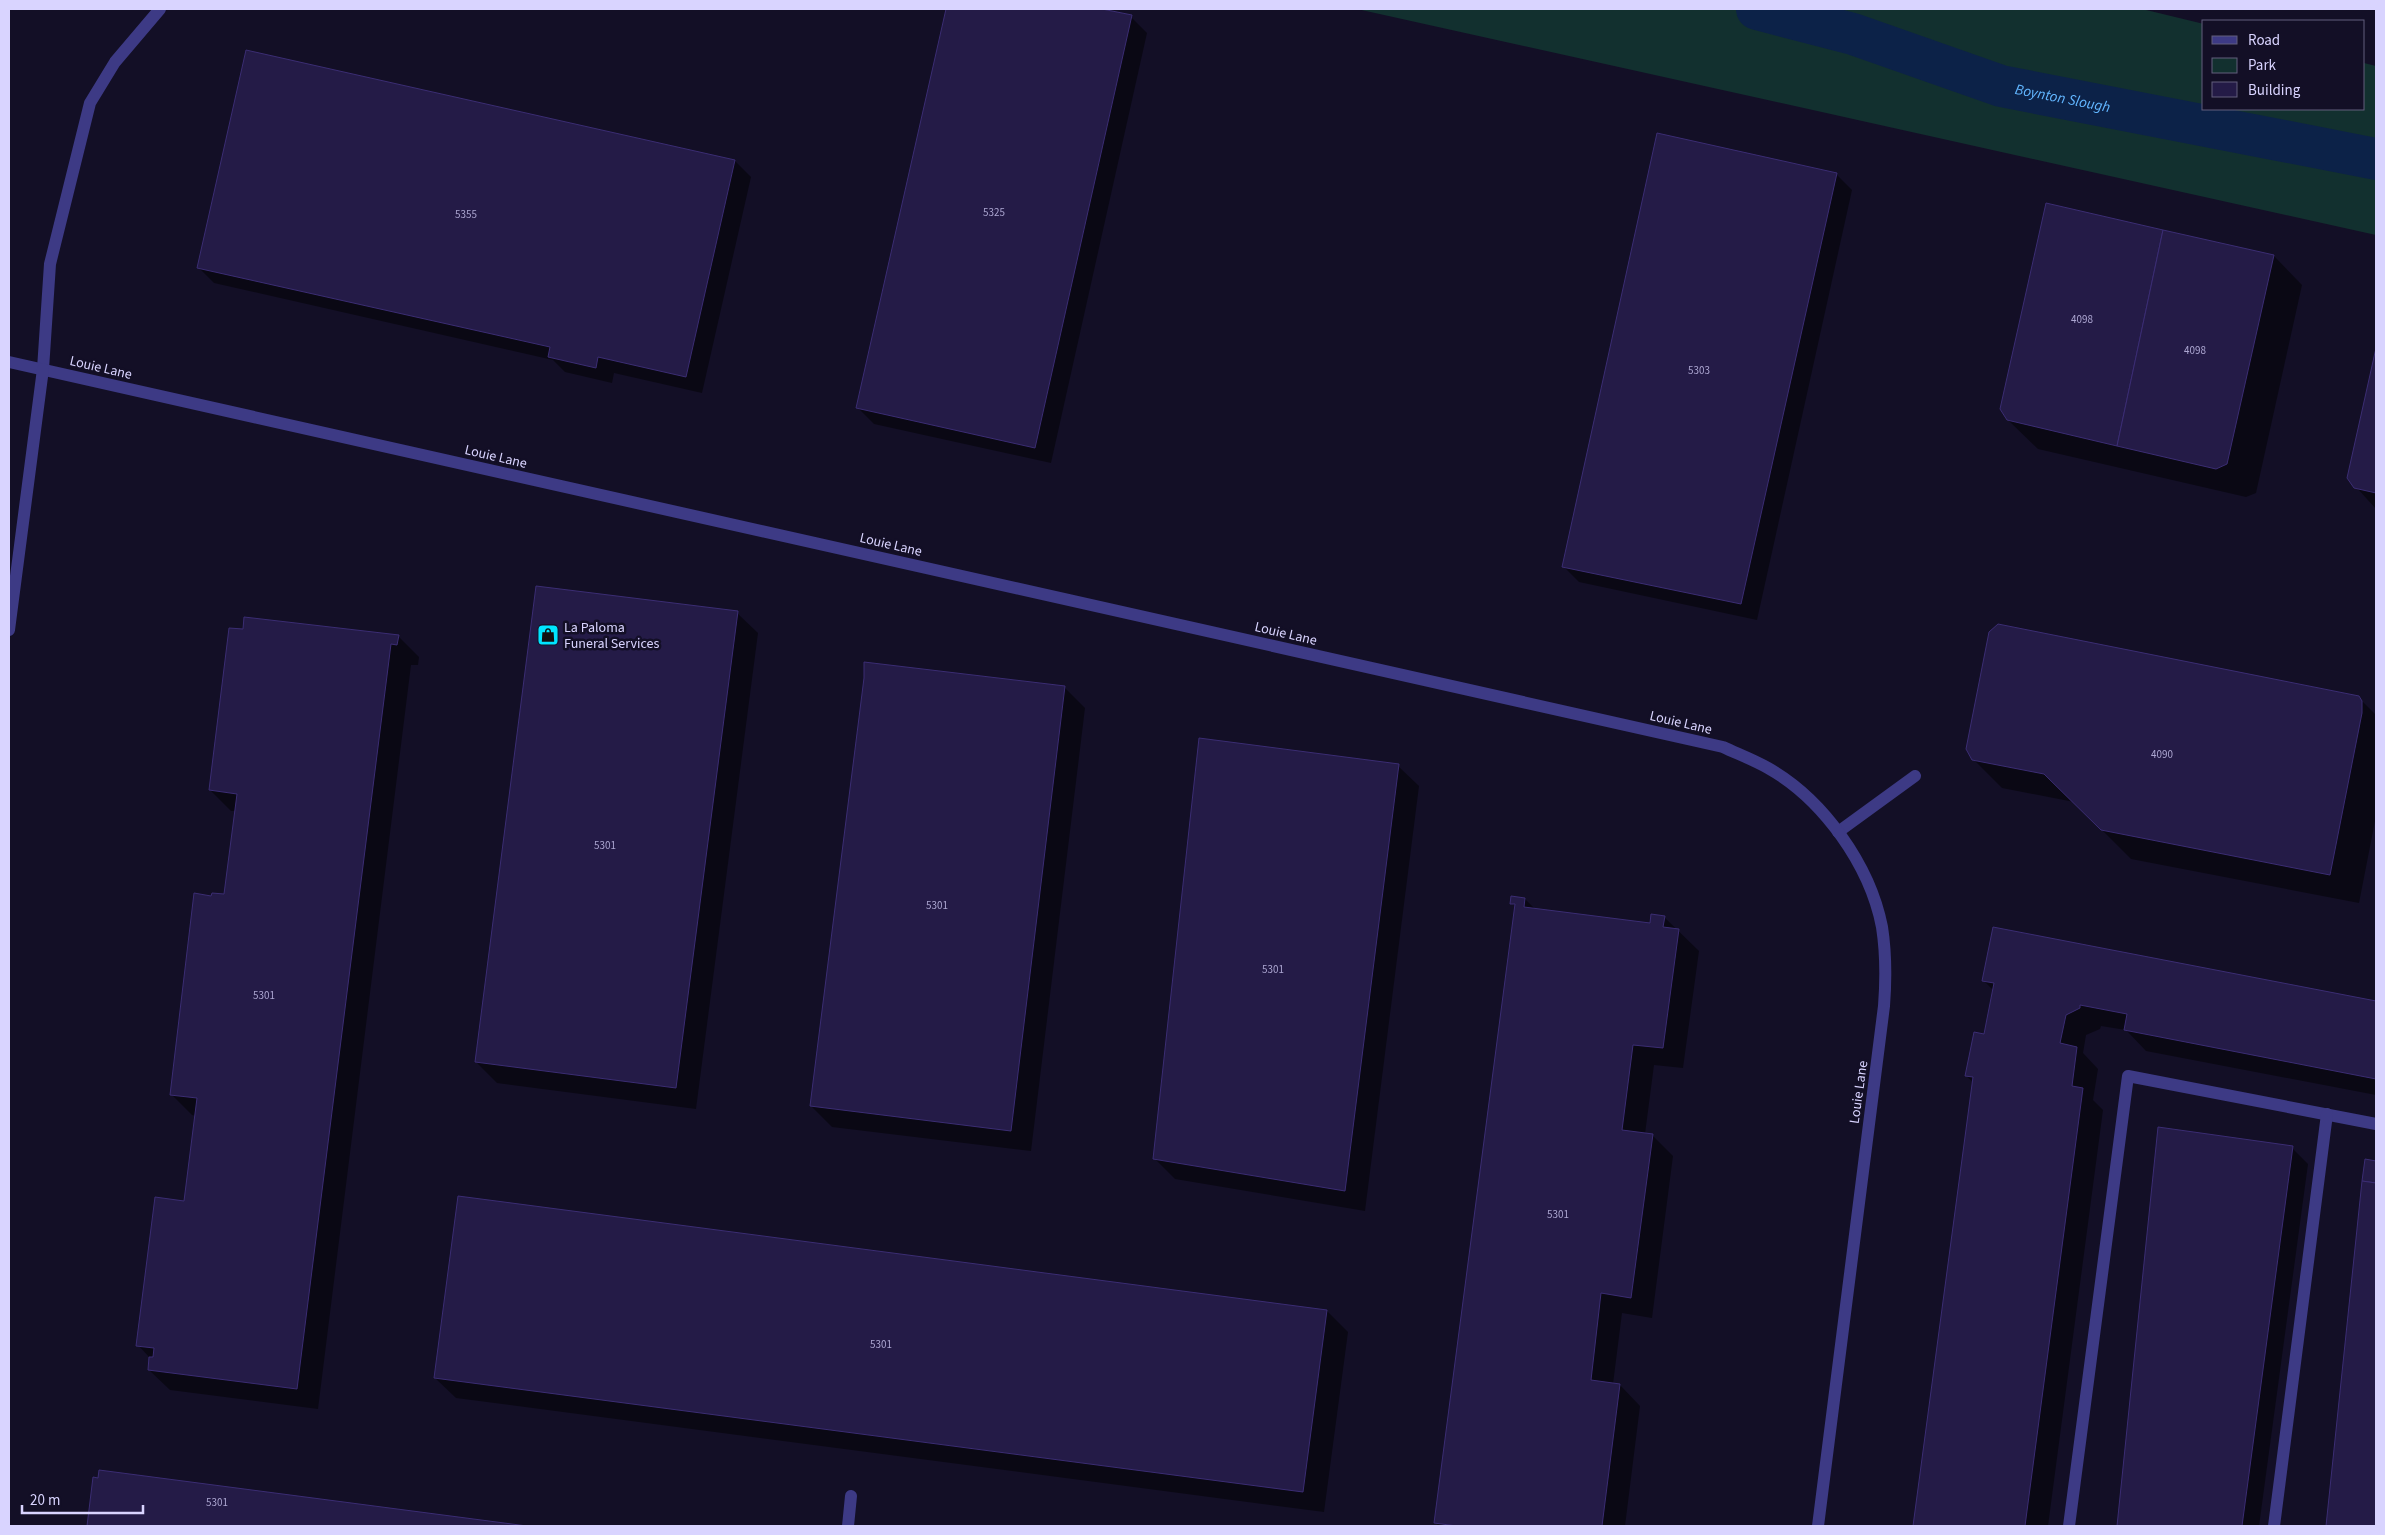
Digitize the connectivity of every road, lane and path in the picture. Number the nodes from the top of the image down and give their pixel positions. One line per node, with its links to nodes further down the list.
1 (160, 9): 3 (street)
2 (9, 362): 3 (street, Louie Lane)
3 (42, 369): 4 (street); 6 (street, Louie Lane)
4 (9, 630)
5 (1915, 776): 6 (street)
6 (1838, 832): 11 (street, Louie Lane)
7 (2327, 1114): 8 (street); 12 (street); 13 (street)
8 (2376, 1124)
9 (851, 1496): 10 (street)
10 (848, 1526)
11 (1818, 1526)
12 (2069, 1526)
13 (2274, 1526)

